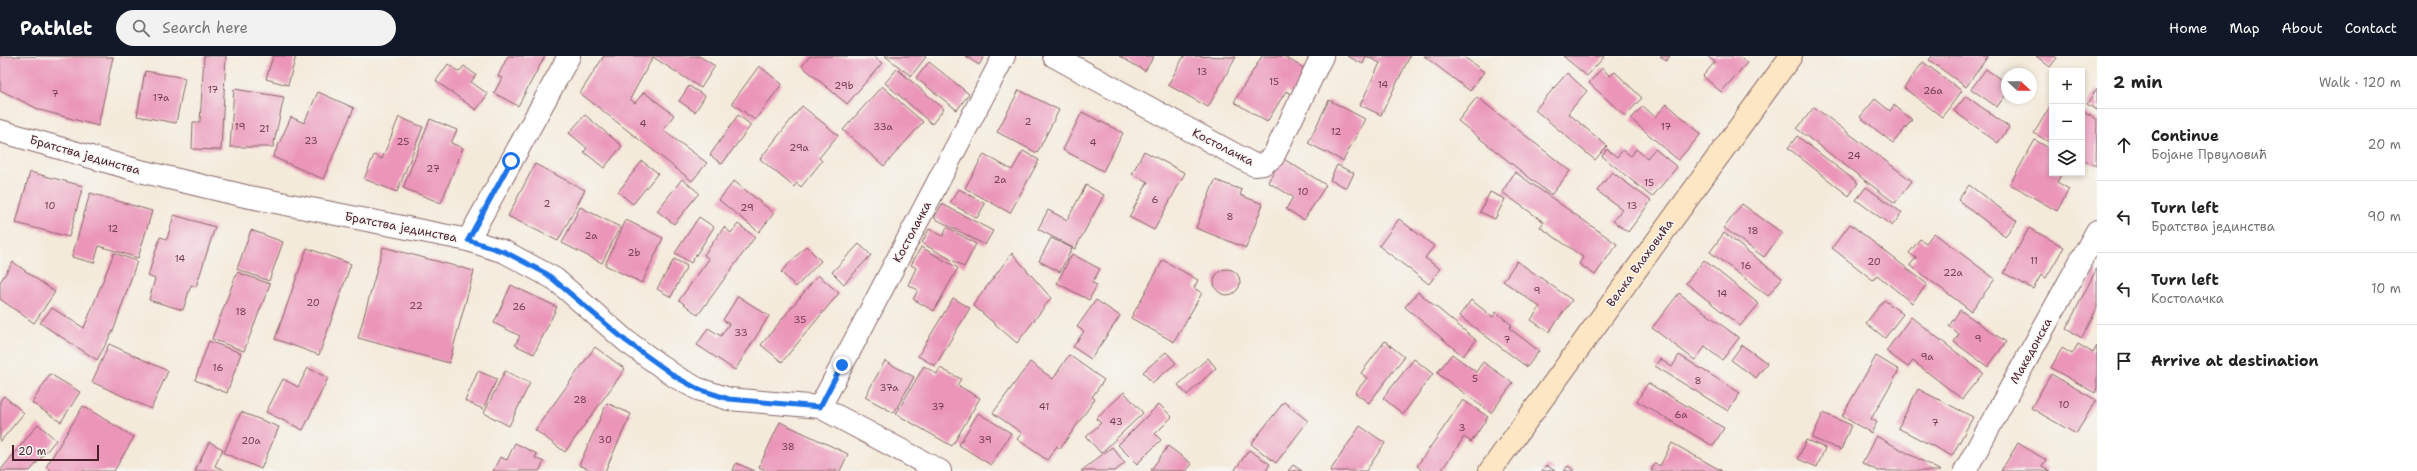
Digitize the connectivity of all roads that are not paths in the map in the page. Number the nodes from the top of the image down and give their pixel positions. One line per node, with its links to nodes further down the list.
1 (569, 56): 8 (street)
2 (1004, 56): 9 (street, Костолачка)
3 (1054, 56): 4 (street, Костолачка)
4 (1322, 56)
5 (1791, 56): 11 (street, Вељка Влаховића)
6 (0, 130): 8 (street, Братства јединства)
7 (2097, 231): 12 (street, Македонска)
8 (468, 240): 9 (street, Братства јединства)
9 (820, 407): 10 (street, Братства јединства)
10 (940, 471)
11 (1490, 471)
12 (1966, 471)

